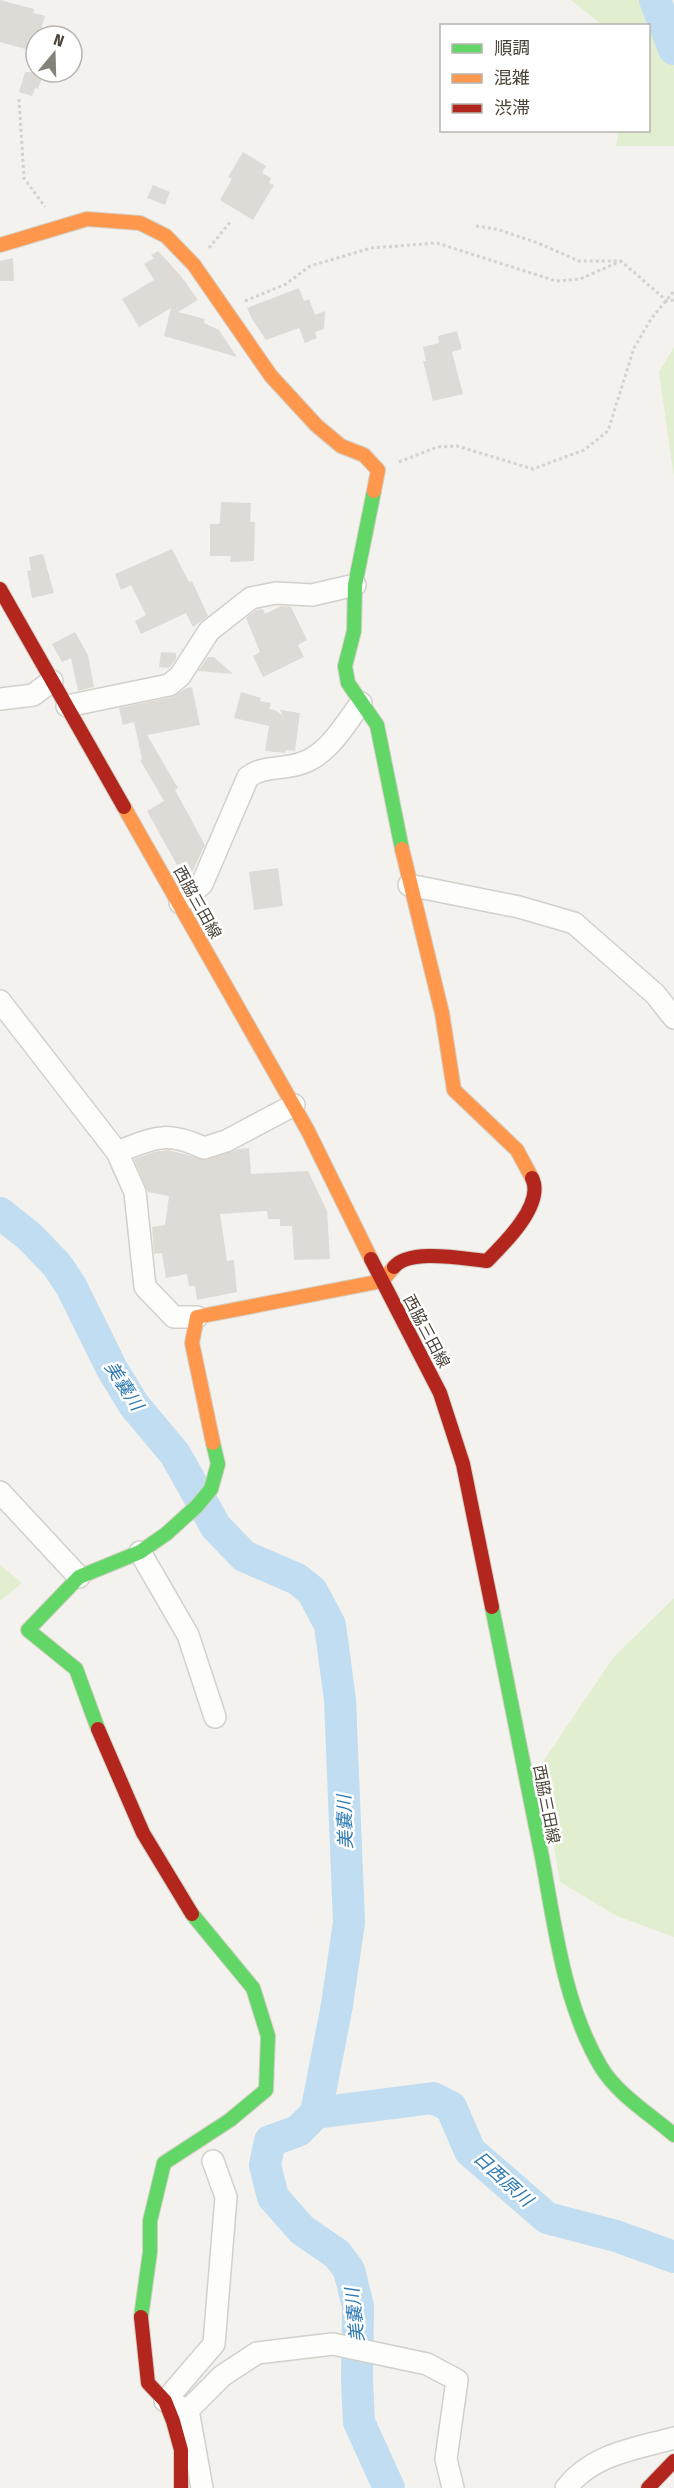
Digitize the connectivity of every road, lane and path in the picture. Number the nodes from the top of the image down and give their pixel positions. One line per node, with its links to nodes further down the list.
1 (19, 99): 3 (path)
2 (231, 221): 7 (path)
3 (59, 226): 5 (street); 7 (street)
4 (476, 226): 6 (path)
5 (0, 245)
6 (621, 261): 10 (path); 11 (path)
7 (194, 266): 11 (street)
8 (674, 291): 10 (path)
9 (674, 300): 10 (path)
10 (667, 301): 12 (path)
11 (226, 307): 12 (street)
12 (378, 470): 13 (street)
13 (355, 585): 17 (street); 18 (street)
14 (0, 589): 15 (street, 西脇三田線)
15 (52, 681): 16 (street); 18 (street, 西脇三田線)
16 (0, 699)
17 (361, 703): 19 (street); 20 (street)
18 (67, 706): 20 (street, 西脇三田線)
19 (409, 885): 22 (street); 25 (street)
20 (180, 903): 23 (street, 西脇三田線)
21 (0, 1001): 24 (street)
22 (674, 1018)
23 (294, 1105): 24 (street); 25 (street, 西脇三田線)
24 (117, 1152): 26 (street)
25 (382, 1281): 26 (street); 31 (street, 西脇三田線)
26 (197, 1317): 28 (street)
27 (0, 1492): 29 (street)
28 (140, 1552): 29 (street); 30 (street)
29 (79, 1577): 33 (street)
30 (215, 1718)
31 (674, 2135)
32 (213, 2161): 33 (street)
33 (165, 2401): 34 (street); 37 (street)
34 (188, 2409): 38 (street); 39 (street)
35 (674, 2438): 40 (street)
36 (674, 2461): 41 (street)
37 (181, 2488)
38 (202, 2488)
39 (453, 2488)
40 (566, 2488)
41 (648, 2488)

